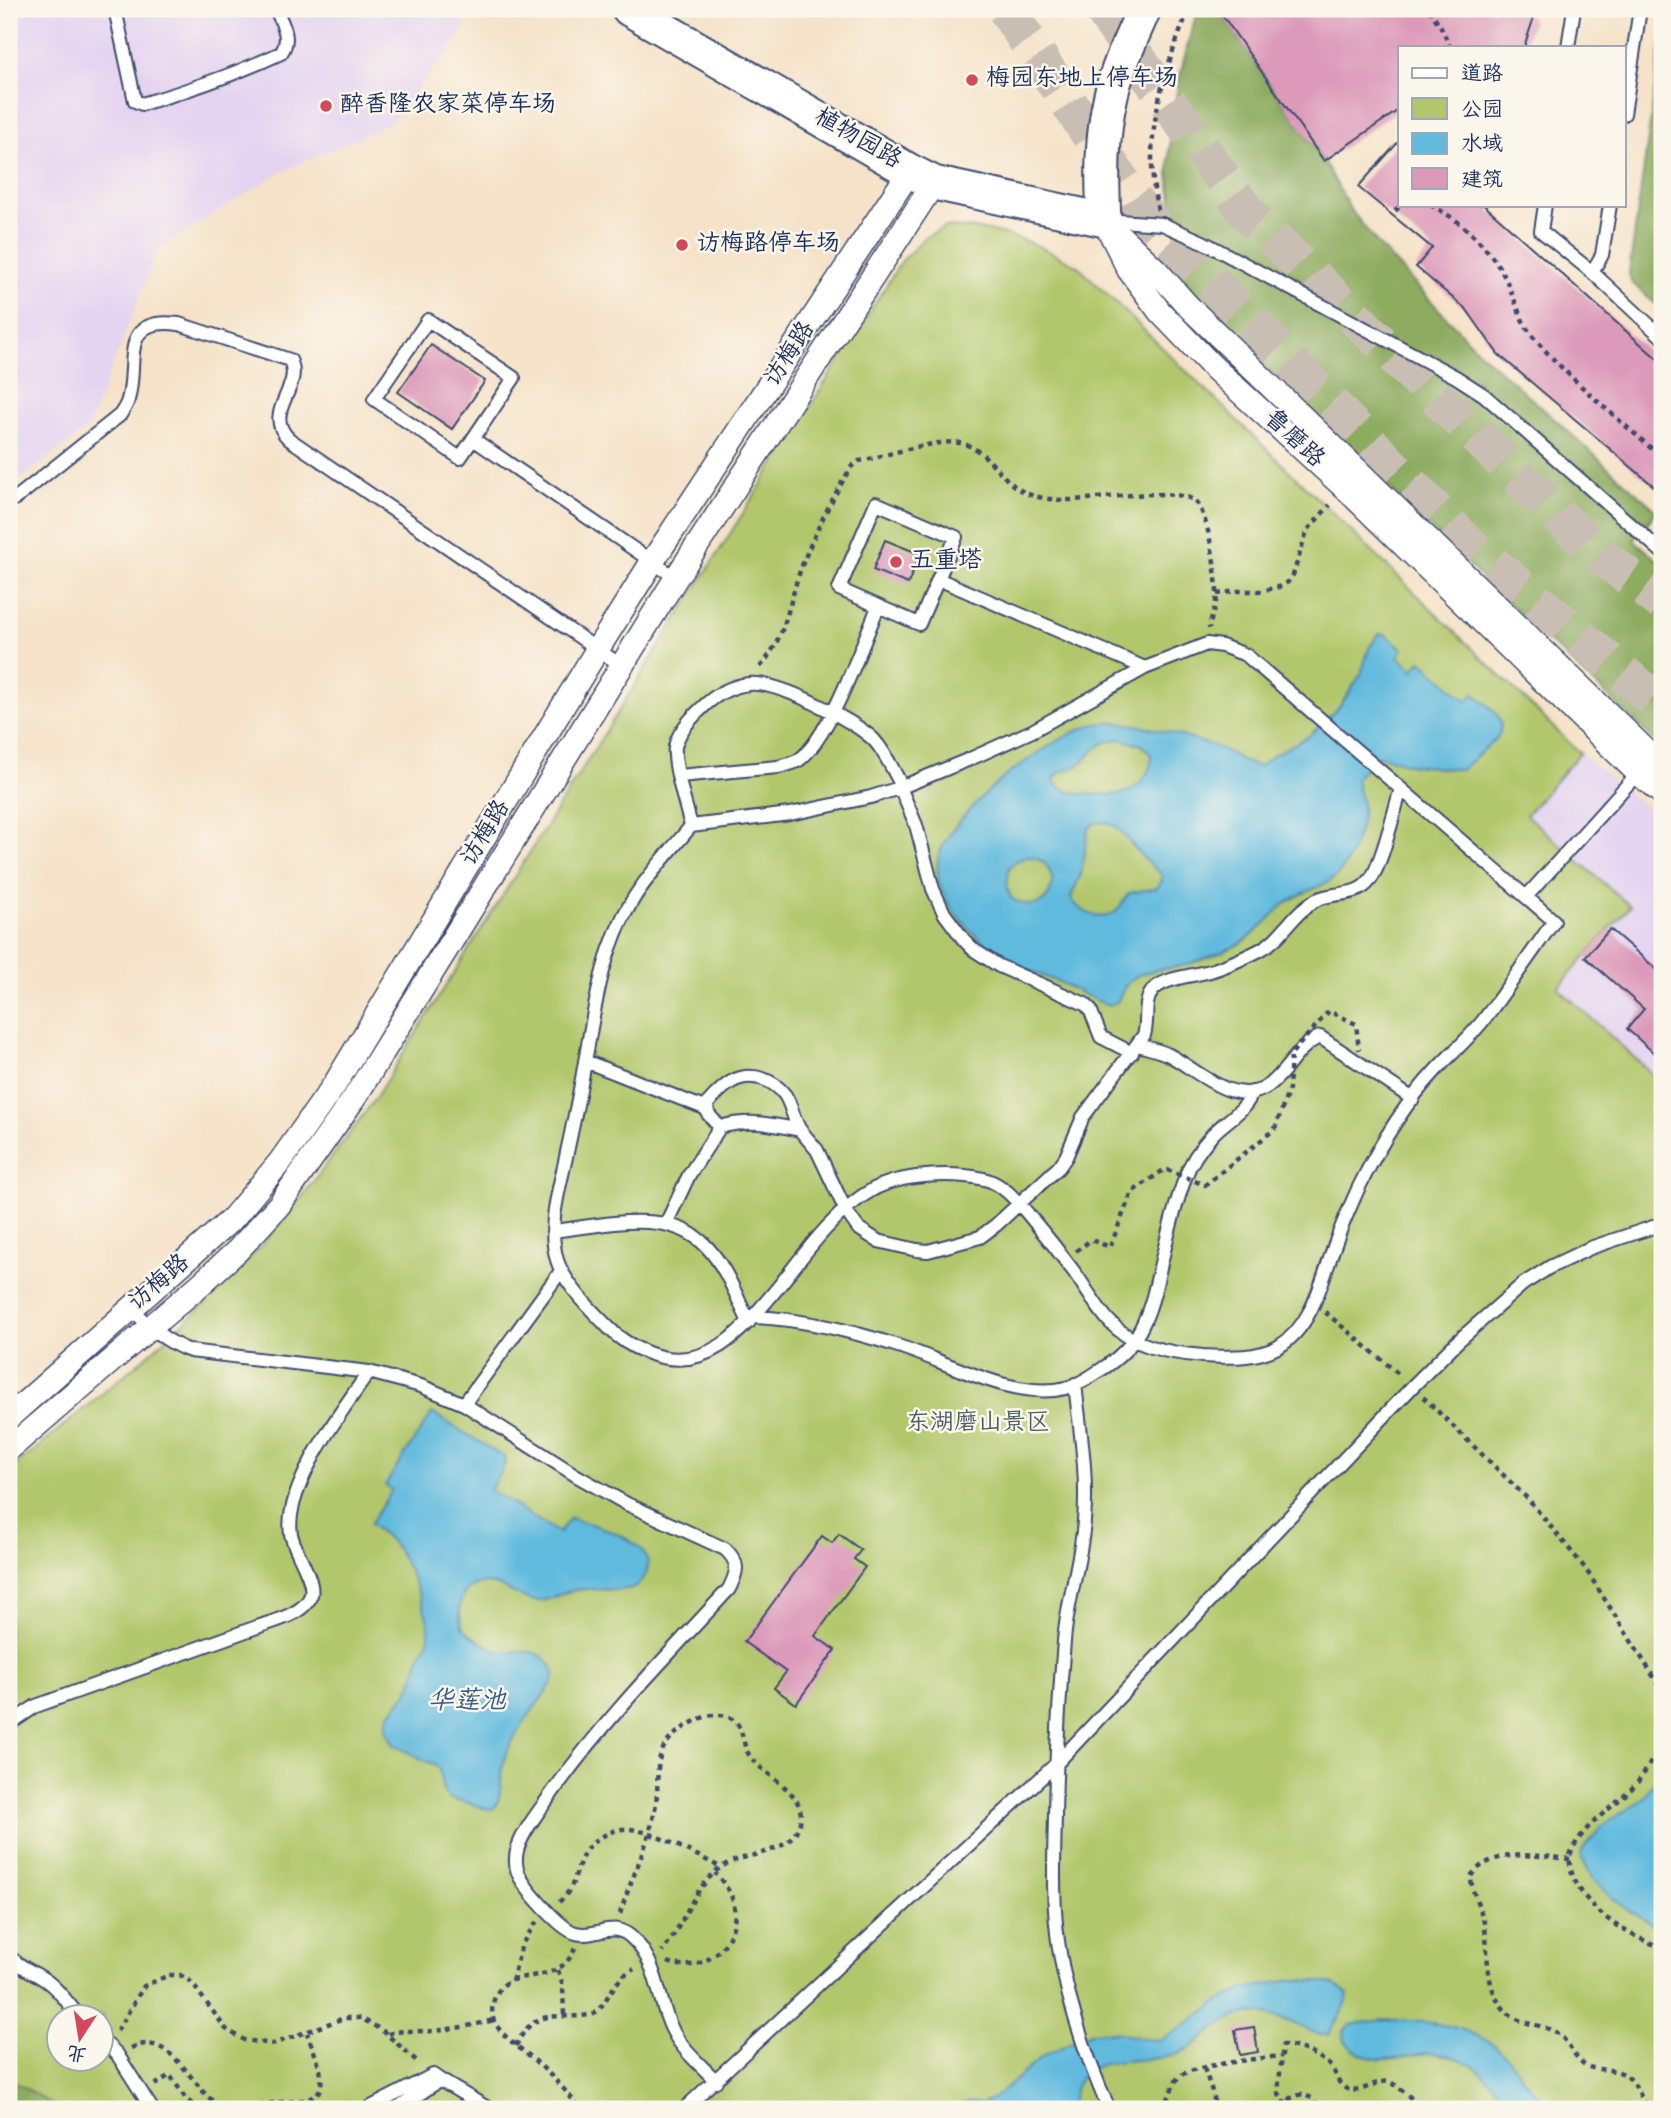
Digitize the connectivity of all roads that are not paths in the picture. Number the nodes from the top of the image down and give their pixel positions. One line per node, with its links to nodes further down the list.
1 (115, 9): 2 (lane)
2 (276, 9)
3 (629, 9): 9 (street, 植物园路)
4 (1144, 9): 12 (street, 鲁磨路)
5 (1574, 9): 7 (lane)
6 (1640, 9): 8 (lane)
7 (1568, 46)
8 (1626, 101)
9 (922, 177): 12 (street, 植物园路); 18 (street, 访梅路); 19 (street, 访梅路)
10 (1545, 206): 13 (lane)
11 (1610, 206): 13 (lane)
12 (1104, 220): 17 (lane); 26 (street); 27 (street, 鲁磨路)
13 (1592, 272): 14 (lane)
14 (1662, 337)
15 (473, 439): 15 (lane); 18 (lane)
16 (9, 498): 22 (lane)
17 (1662, 552)
18 (652, 562): 19 (lane); 22 (street, 访梅路)
19 (676, 578): 23 (street, 访梅路)
20 (938, 579): 21 (lane); 21 (lane); 24 (lane)
21 (878, 607): 25 (lane)
22 (597, 650): 23 (lane); 36 (street, 访梅路)
23 (622, 666): 38 (street, 访梅路)
24 (1145, 668): 29 (lane); 30 (lane)
25 (832, 713): 28 (lane); 28 (lane); 29 (lane)
26 (1662, 766)
27 (1638, 773): 31 (street, 鲁磨路); 33 (lane)
28 (679, 776): 32 (lane)
29 (901, 787): 32 (lane); 34 (lane)
30 (1401, 789): 33 (lane); 34 (lane)
31 (1662, 793)
32 (691, 826): 35 (lane)
33 (1526, 897): 39 (lane)
34 (1135, 1049): 37 (lane); 45 (lane)
35 (585, 1061): 40 (lane); 49 (lane)
36 (335, 1084): 38 (street); 51 (street, 访梅路)
37 (1252, 1092): 39 (lane); 54 (lane)
38 (355, 1097): 53 (street, 访梅路)
39 (1413, 1098): 54 (lane)
40 (707, 1109): 41 (lane); 43 (lane)
41 (792, 1114): 42 (lane); 44 (lane)
42 (778, 1126): 43 (lane); 44 (lane)
43 (720, 1127): 47 (lane)
44 (800, 1130): 46 (lane)
45 (1018, 1203): 46 (lane); 46 (lane); 54 (lane)
46 (846, 1211): 52 (lane)
47 (667, 1224): 49 (lane); 52 (lane)
48 (1662, 1224): 61 (lane)
49 (553, 1231): 50 (lane)
50 (561, 1271): 52 (lane); 57 (lane)
51 (132, 1309): 53 (lane); 58 (street, 访梅路)
52 (751, 1320): 56 (lane)
53 (149, 1327): 55 (lane); 59 (street, 访梅路)
54 (1134, 1340): 56 (lane)
55 (369, 1372): 57 (lane); 60 (lane)
56 (1075, 1384): 61 (lane)
57 (464, 1404): 66 (lane)
58 (9, 1417)
59 (9, 1449)
60 (9, 1724)
61 (1056, 1764): 66 (lane); 72 (lane)
62 (9, 1956): 63 (lane)
63 (68, 2002)
64 (116, 2057): 67 (lane)
65 (436, 2078): 68 (lane); 69 (lane); 70 (lane)
66 (716, 2081): 71 (lane)
67 (152, 2109)
68 (367, 2109)
69 (397, 2109)
70 (489, 2109)
71 (684, 2109)
72 (1108, 2109)

